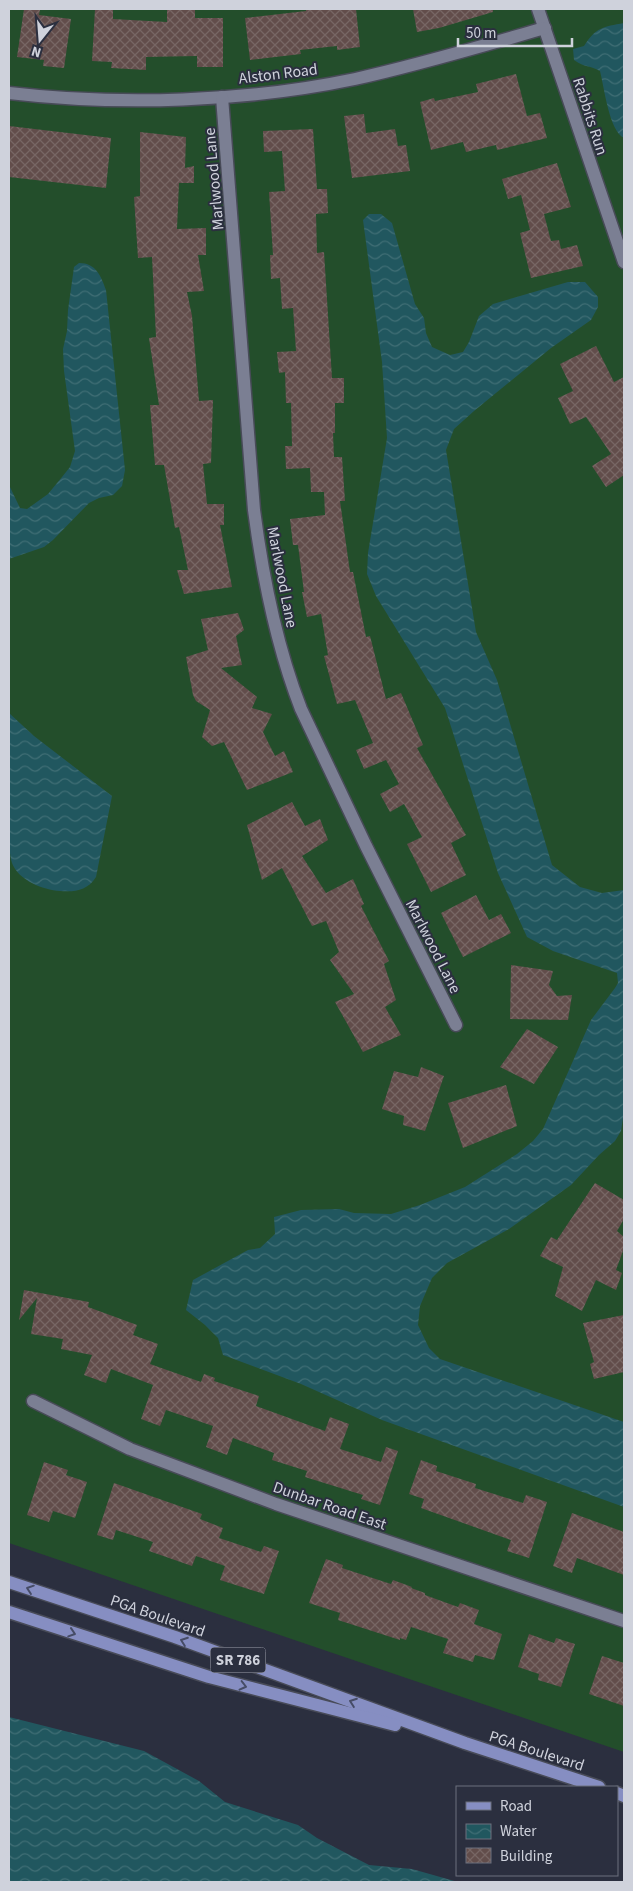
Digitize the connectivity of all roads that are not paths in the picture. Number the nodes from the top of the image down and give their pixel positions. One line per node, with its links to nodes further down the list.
1 (538, 9): 2 (street, Rabbits Run)
2 (545, 28): 4 (street, Alston Road); 5 (street, Rabbits Run)
3 (9, 93): 4 (street, Alston Road)
4 (222, 96): 6 (street, Marlwood Lane)
5 (624, 262)
6 (456, 1025)
7 (33, 1401): 10 (street, Dunbar Road East)
8 (9, 1582): 11 (main road, PGA Boulevard / SR 786, one-way to 8)
9 (9, 1612): 11 (main road, PGA Boulevard / SR 786, one-way to 11)
10 (624, 1621)
11 (465, 1743): 12 (main road, PGA Boulevard / SR 786)
12 (596, 1786)

